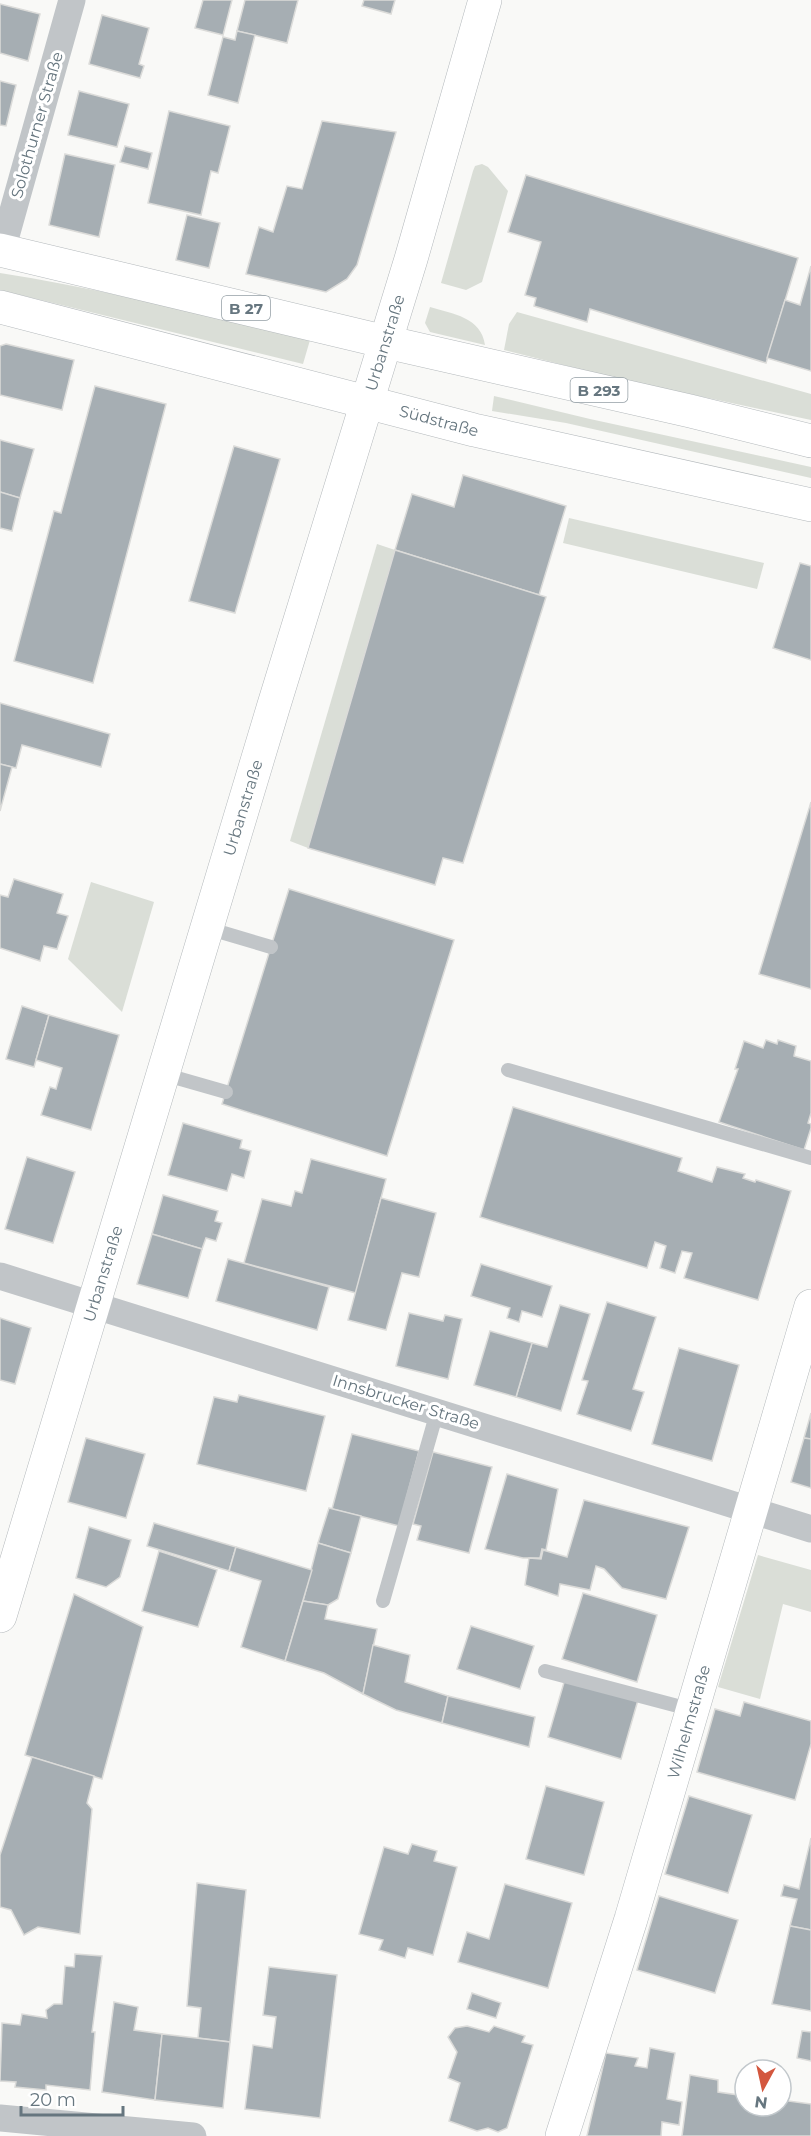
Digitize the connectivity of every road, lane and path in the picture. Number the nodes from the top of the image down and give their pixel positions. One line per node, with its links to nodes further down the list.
1 (72, 0): 3 (street, Solothurner Straße)
2 (485, 0): 5 (main road, Urbanstraße)
3 (3, 243): 5 (main road, B 27)
4 (0, 307): 6 (main road, Südstraße)
5 (386, 342): 6 (main road, Urbanstraße); 7 (main road, B 293)
6 (367, 402): 8 (main road, Südstraße); 9 (main road, Urbanstraße)
7 (811, 441)
8 (811, 505)
9 (207, 928): 10 (lane); 12 (main road, Urbanstraße)
10 (271, 947)
11 (508, 1070): 14 (lane)
12 (163, 1074): 13 (lane); 16 (main road, Urbanstraße)
13 (226, 1092)
14 (811, 1158)
15 (0, 1276): 16 (street, Innsbrucker Straße)
16 (93, 1305): 18 (street, Innsbrucker Straße); 22 (main road, Urbanstraße)
17 (811, 1306): 19 (main road, Wilhelmstraße)
18 (437, 1412): 19 (street, Innsbrucker Straße); 21 (lane)
19 (751, 1511): 20 (street, Innsbrucker Straße); 24 (main road, Wilhelmstraße)
20 (811, 1529)
21 (383, 1601)
22 (0, 1616)
23 (545, 1671): 24 (lane)
24 (693, 1710): 27 (main road, Wilhelmstraße)
25 (0, 2118): 26 (street)
26 (193, 2136)
27 (562, 2136)

